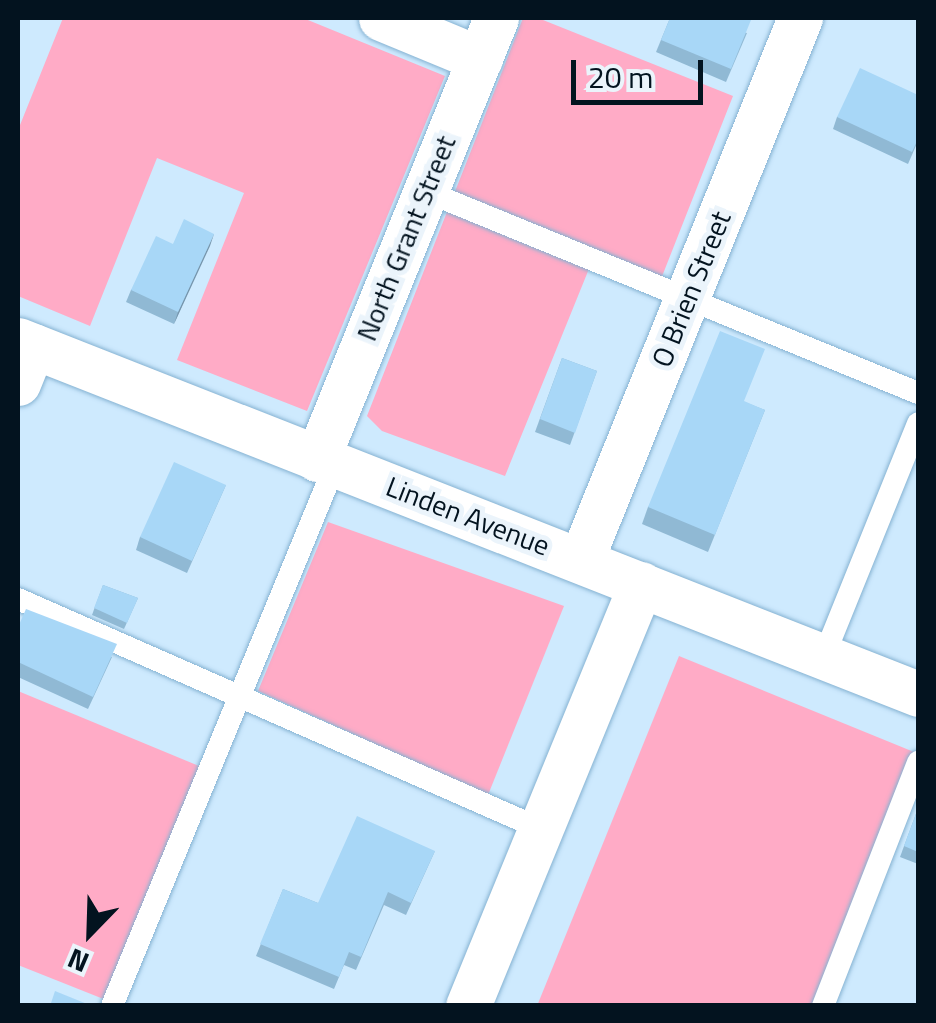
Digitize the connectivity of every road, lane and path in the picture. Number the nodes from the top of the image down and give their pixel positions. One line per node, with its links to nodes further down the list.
1 (381, 18): 4 (street)
2 (496, 18): 4 (street, North Grant Street)
3 (800, 18): 6 (street, O Brien Street)
4 (480, 59): 5 (street, North Grant Street)
5 (425, 192): 6 (lane); 10 (street, North Grant Street)
6 (688, 299): 8 (lane); 11 (street, O Brien Street)
7 (22, 356): 10 (street, Linden Avenue)
8 (918, 393)
9 (918, 423): 14 (lane)
10 (326, 462): 11 (street, Linden Avenue); 16 (lane)
11 (581, 560): 12 (street, Linden Avenue)
12 (641, 584): 14 (street, Linden Avenue); 18 (street)
13 (18, 599): 16 (lane)
14 (824, 656): 15 (street, Linden Avenue)
15 (918, 694)
16 (240, 695): 18 (lane); 19 (lane)
17 (918, 762): 21 (lane)
18 (541, 829): 20 (street)
19 (112, 1006)
20 (468, 1006)
21 (823, 1006)

